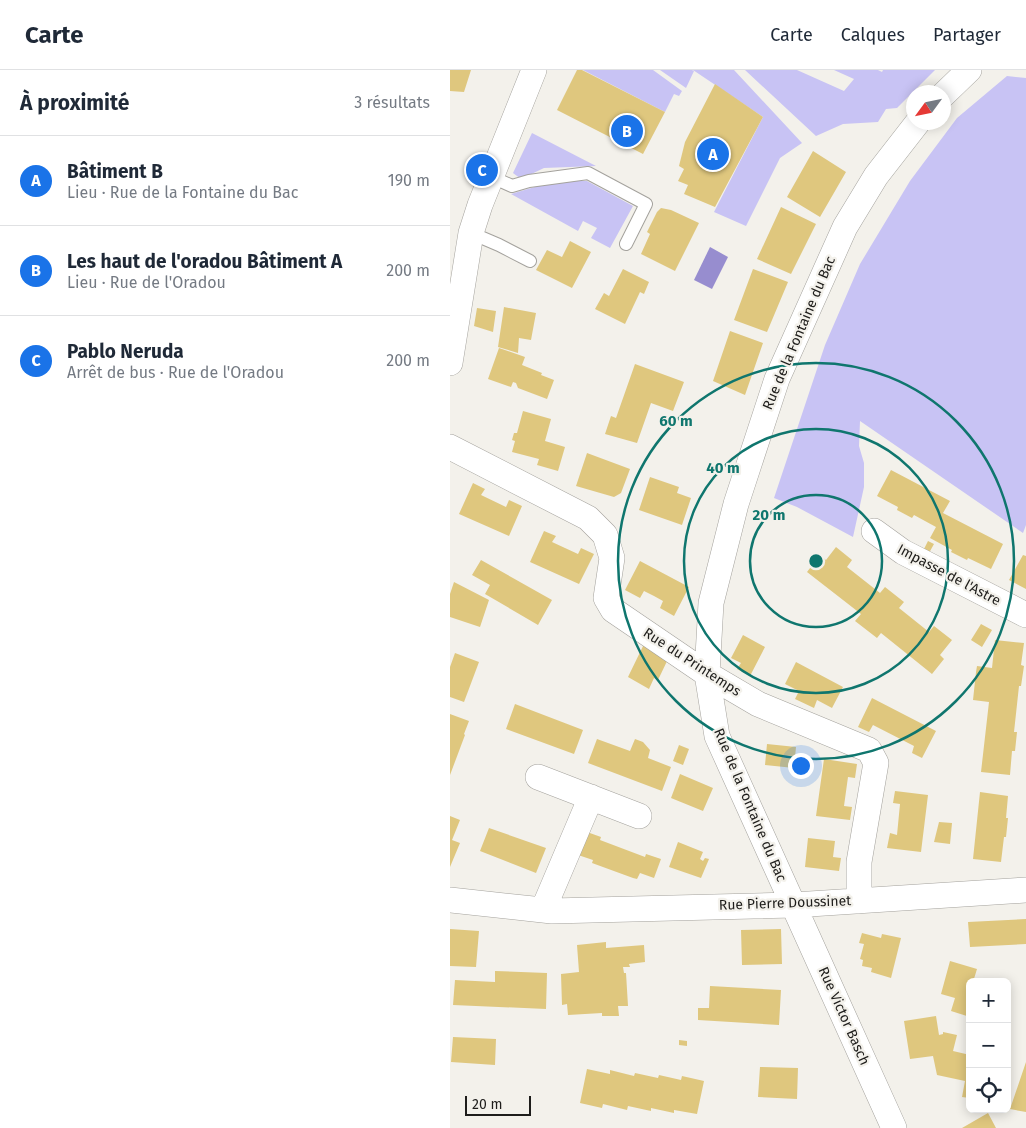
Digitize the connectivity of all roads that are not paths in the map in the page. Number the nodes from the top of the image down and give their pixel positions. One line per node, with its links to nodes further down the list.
1 (522, 70): 10 (lane)
2 (534, 70): 6 (street)
3 (969, 70): 4 (street)
4 (951, 88)
5 (912, 130): 15 (street, Rue de la Fontaine du Bac)
6 (492, 177): 7 (street); 8 (lane)
7 (472, 233): 9 (lane); 11 (street)
8 (626, 244)
9 (530, 261)
10 (450, 287)
11 (450, 358)
12 (450, 448): 15 (street, Rue du Printemps)
13 (874, 531): 14 (street, Impasse de l'Astre)
14 (1026, 615)
15 (707, 674): 21 (street, Rue du Printemps); 22 (street, Rue de la Fontaine du Bac)
16 (538, 777): 17 (street)
17 (591, 798): 18 (street); 23 (street)
18 (639, 816)
19 (1026, 890): 21 (street, Rue Pierre Doussinet)
20 (450, 900): 23 (street, Rue Pierre Doussinet)
21 (859, 901): 22 (street, Rue Pierre Doussinet)
22 (794, 905): 23 (street, Rue Pierre Doussinet); 24 (street, Rue Victor Basch)
23 (543, 910)
24 (894, 1128)

